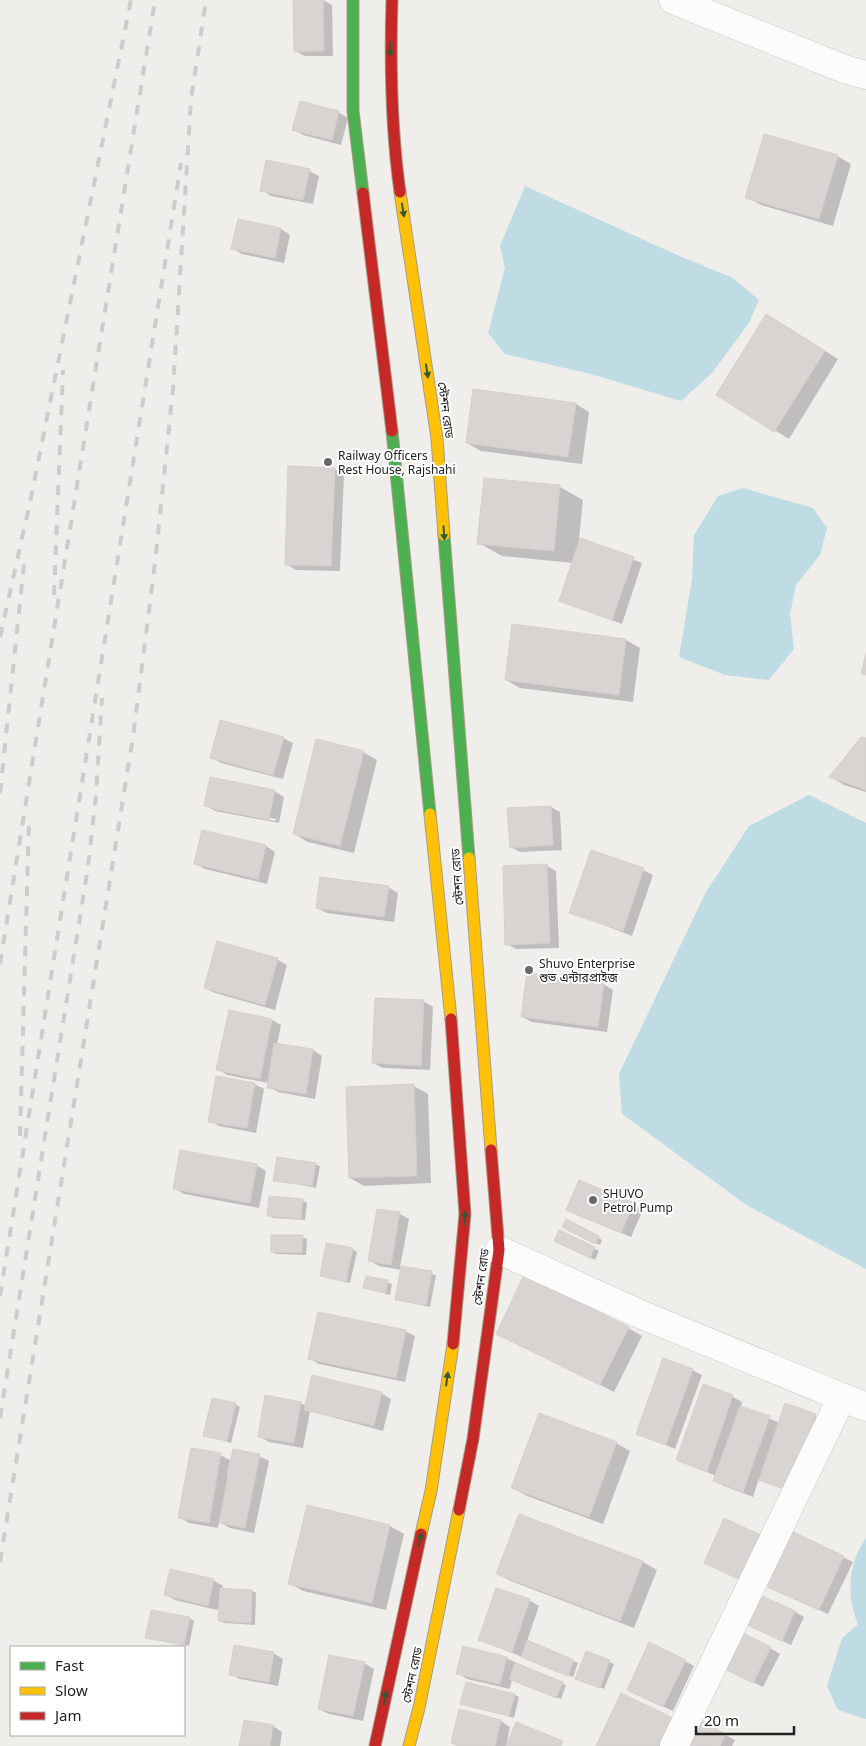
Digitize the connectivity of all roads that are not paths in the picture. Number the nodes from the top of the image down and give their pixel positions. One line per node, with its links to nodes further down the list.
1 (353, 0): 7 (main road, স্টেশন রোড, one-way to 1)
2 (392, 0): 5 (main road, স্টেশন রোড, one-way to 5)
3 (673, 0): 4 (street)
4 (866, 75)
5 (499, 1250): 6 (street); 8 (main road, স্টেশন রোড)
6 (854, 1402): 9 (street)
7 (375, 1746)
8 (409, 1746)
9 (674, 1746)

